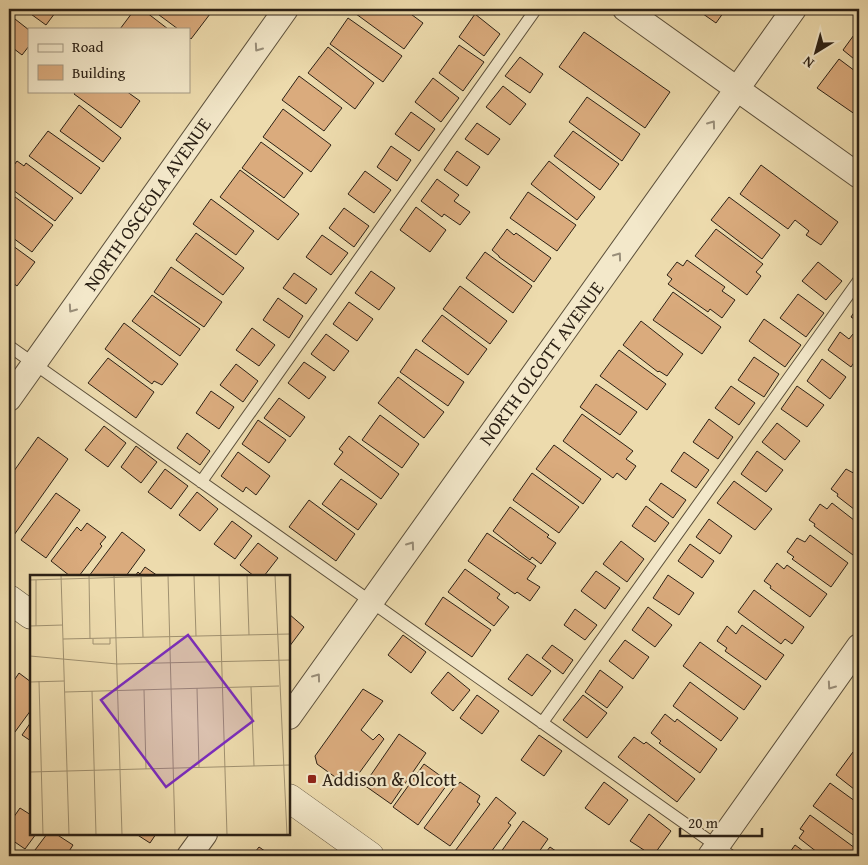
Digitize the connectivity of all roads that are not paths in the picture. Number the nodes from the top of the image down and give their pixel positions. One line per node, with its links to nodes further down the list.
1 (286, 9): 9 (street, NORTH OSCEOLA AVENUE, one-way to 9)
2 (536, 9): 11 (lane)
3 (625, 9): 5 (street)
4 (794, 9): 5 (street, NORTH OLCOTT AVENUE)
5 (737, 88): 6 (street); 13 (street, NORTH OLCOTT AVENUE, one-way to 5)
6 (859, 176)
7 (859, 280): 17 (lane)
8 (9, 346): 9 (lane)
9 (34, 364): 10 (street, NORTH OSCEOLA AVENUE); 11 (lane)
10 (9, 399)
11 (201, 482): 13 (lane)
12 (9, 599): 14 (street)
13 (371, 602): 16 (street, NORTH OLCOTT AVENUE, one-way to 13); 17 (lane)
14 (30, 614)
15 (859, 646): 20 (street, one-way to 20)
16 (290, 716)
17 (542, 723): 20 (lane)
18 (290, 799): 22 (street)
19 (205, 835): 21 (street)
20 (719, 853)
21 (189, 856)
22 (370, 856)

